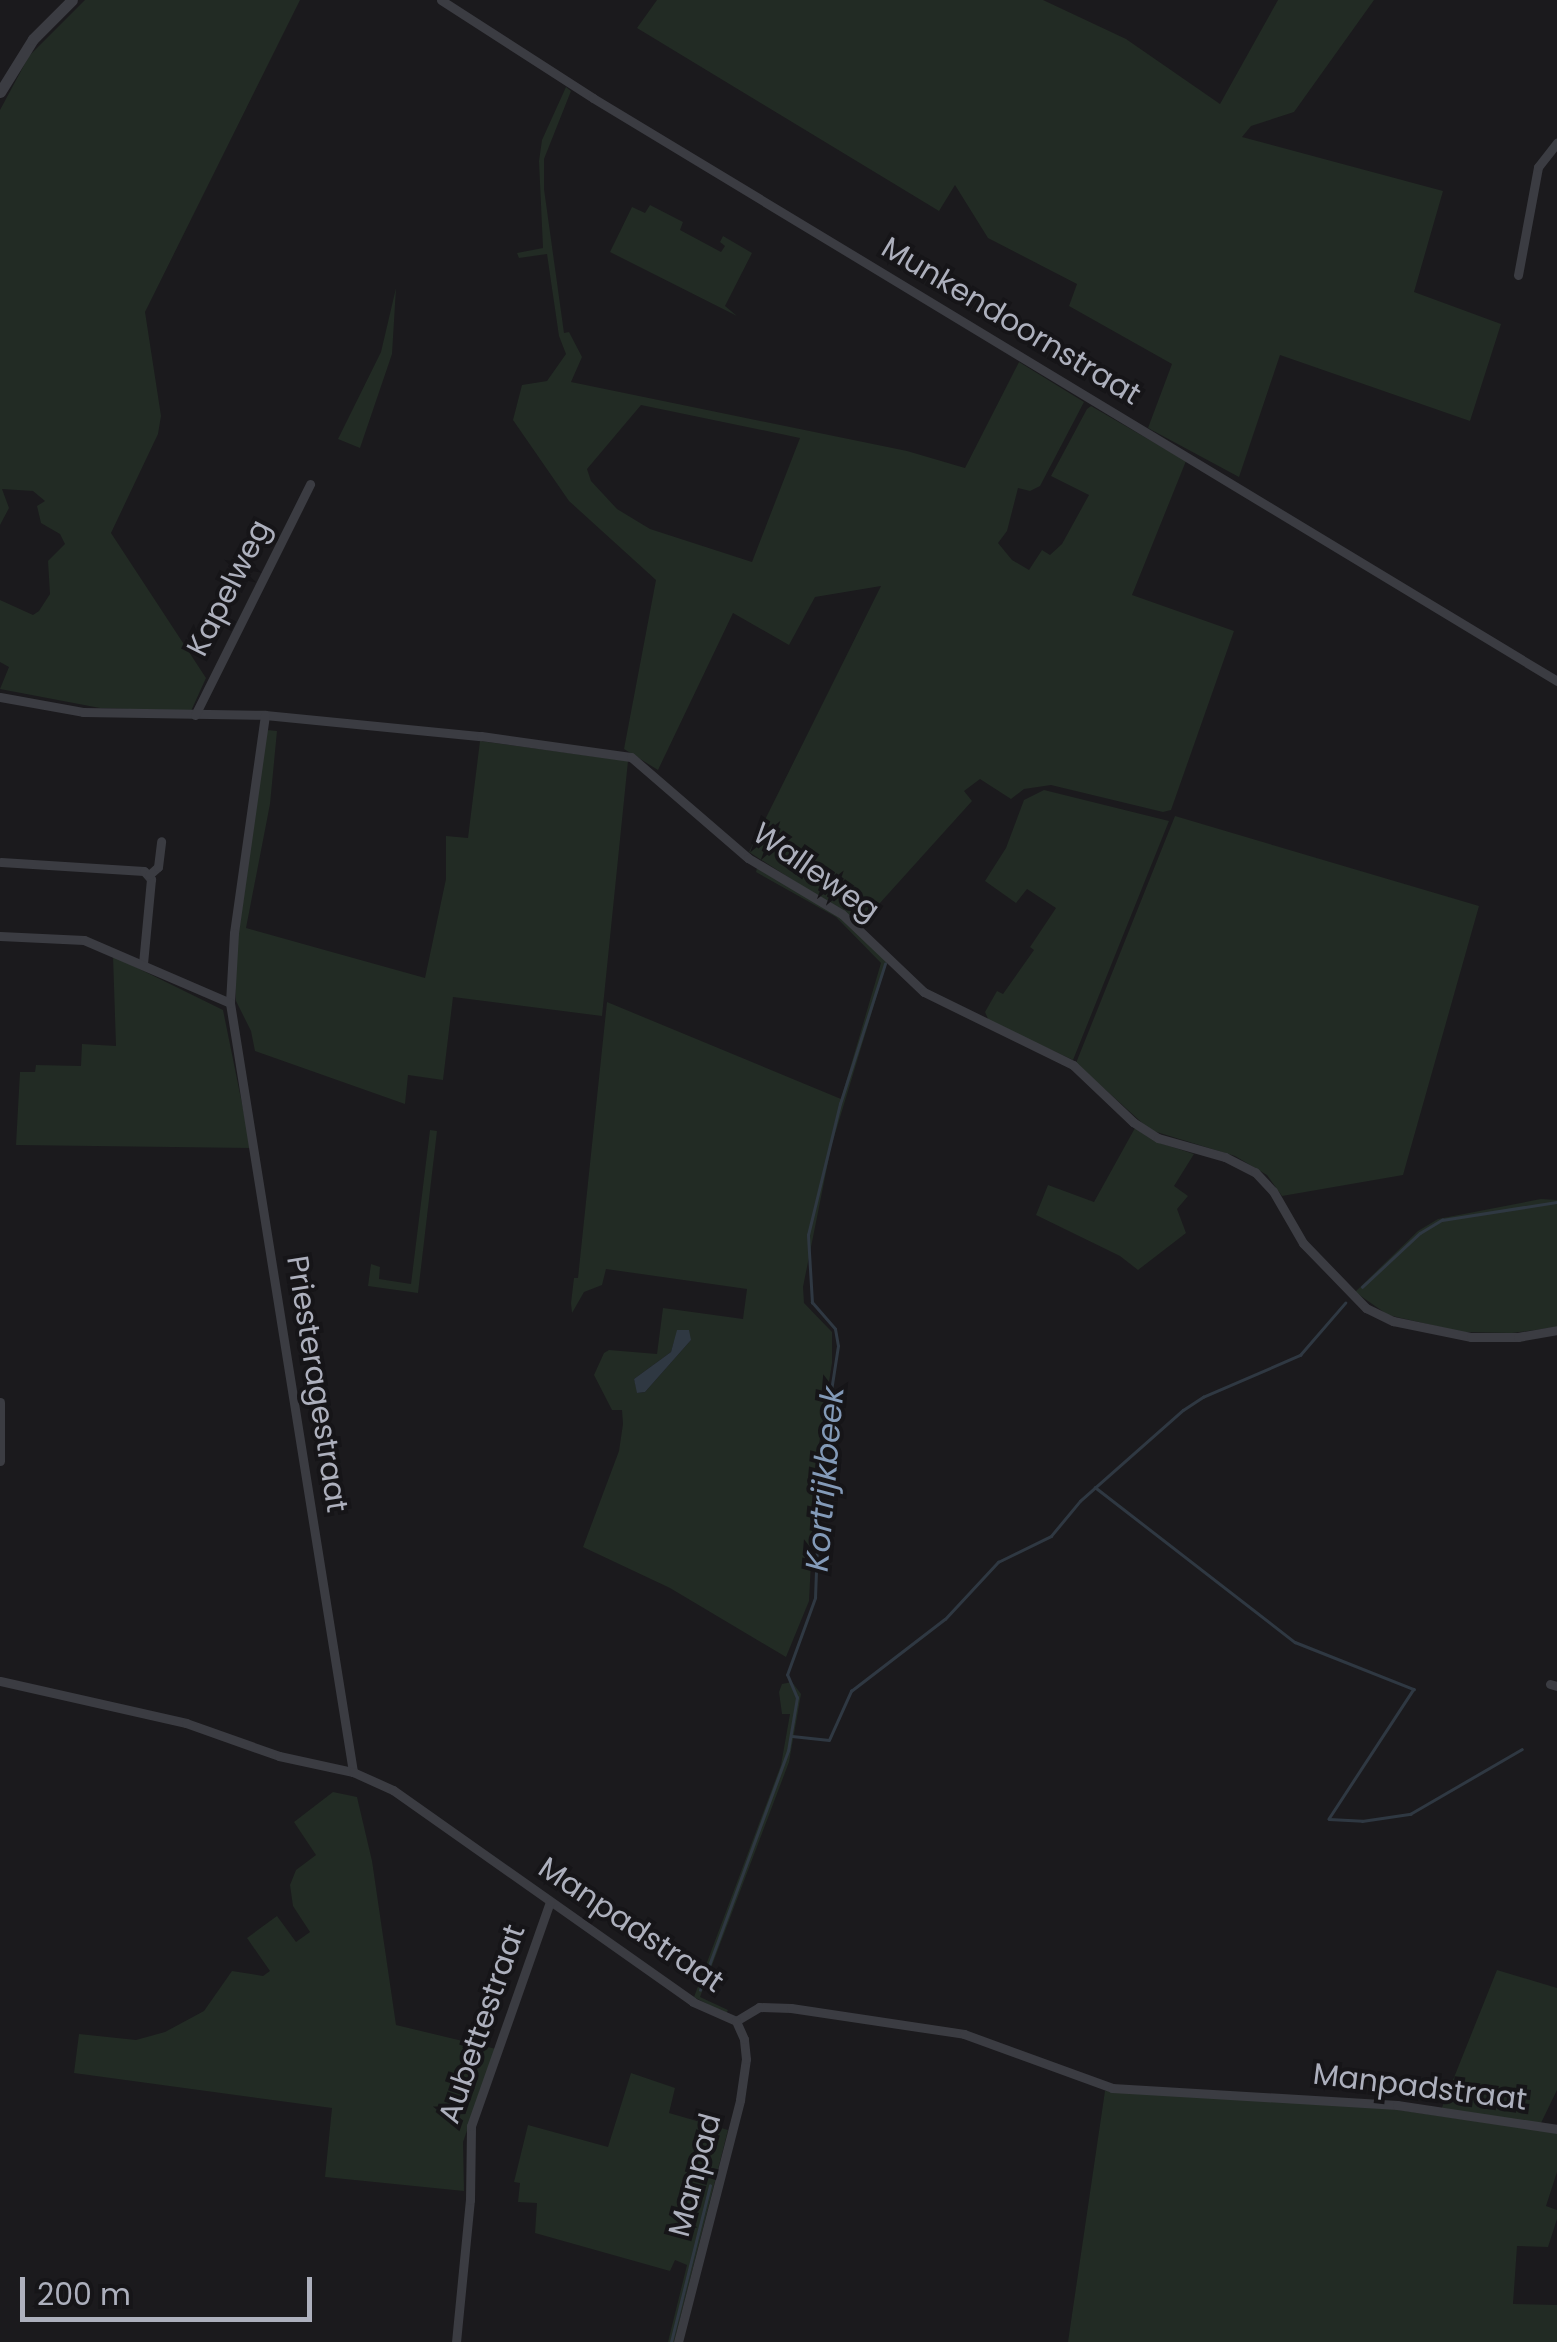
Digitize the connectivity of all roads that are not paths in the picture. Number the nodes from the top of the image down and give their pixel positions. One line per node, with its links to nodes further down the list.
1 (72, 0): 3 (street)
2 (442, 0): 7 (street, Munkendoornstraat)
3 (0, 92)
4 (1557, 143): 5 (street)
5 (1518, 275)
6 (310, 484): 9 (street, Kapelweg)
7 (1557, 681)
8 (0, 697): 9 (street, Walleweg)
9 (195, 715): 10 (street, Walleweg)
10 (264, 715): 16 (street, Priesteragestraat); 17 (street, Walleweg)
11 (161, 841): 13 (street)
12 (1, 862): 13 (street)
13 (148, 875): 15 (street)
14 (0, 936): 15 (street)
15 (143, 964): 16 (street)
16 (230, 1003): 21 (street, Priesteragestraat)
17 (1557, 1330)
18 (0, 1402): 19 (street)
19 (0, 1461)
20 (0, 1681): 21 (street, Manpadstraat)
21 (353, 1772): 22 (street, Manpadstraat)
22 (550, 1902): 23 (street, Manpadstraat); 25 (street, Aubettestraat)
23 (736, 2021): 24 (street, Manpadstraat); 26 (street, Manpad)
24 (1557, 2129)
25 (456, 2342)
26 (678, 2342)

